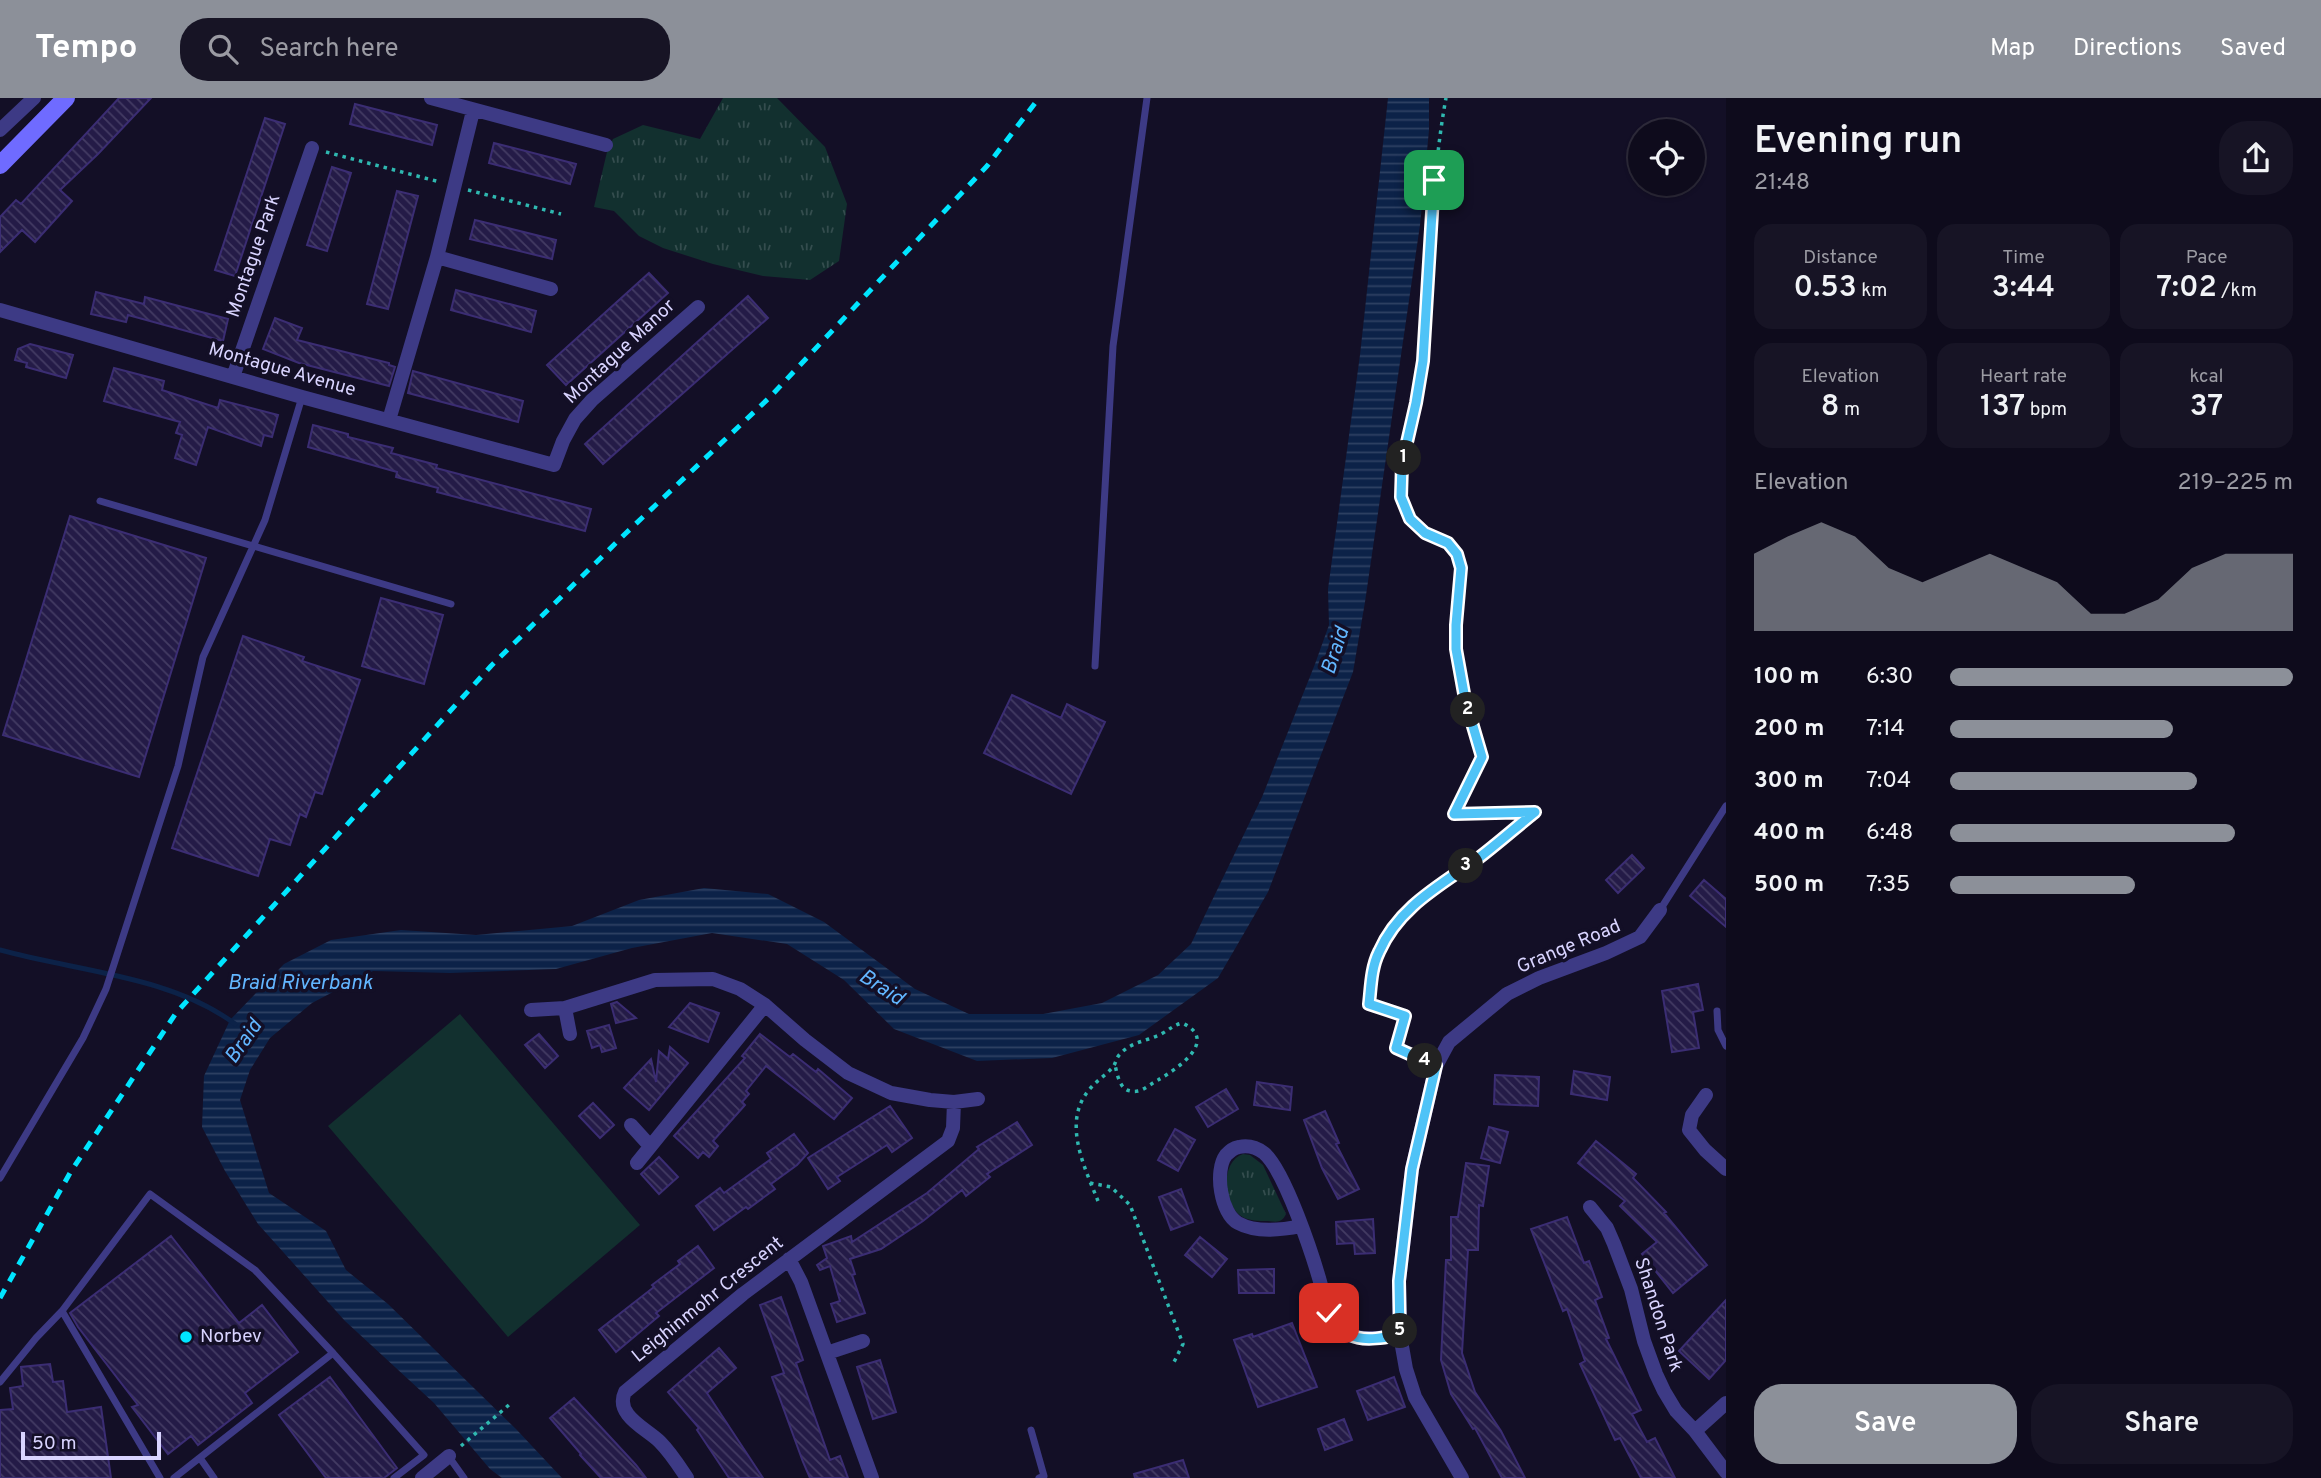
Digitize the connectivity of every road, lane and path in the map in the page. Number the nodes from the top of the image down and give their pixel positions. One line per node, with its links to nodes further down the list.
1 (34, 98): 7 (street)
2 (66, 98): 10 (main road)
3 (431, 98): 6 (street)
4 (1147, 98): 24 (lane)
5 (1446, 98): 34 (path)
6 (473, 111): 8 (street); 11 (street)
7 (0, 130)
8 (606, 145)
9 (312, 148): 11 (path); 17 (street, Montague Park)
10 (0, 165)
11 (453, 186): 12 (path); 13 (street)
12 (561, 214)
13 (436, 257): 14 (street); 19 (street)
14 (551, 289)
15 (698, 307): 20 (street, Montague Manor)
16 (0, 310): 17 (street, Montague Avenue)
17 (233, 377): 18 (street, Montague Avenue)
18 (302, 397): 19 (street, Montague Avenue); 22 (lane)
19 (389, 420): 20 (street, Montague Avenue)
20 (554, 465)
21 (100, 501): 22 (lane)
22 (254, 547): 23 (lane); 42 (lane)
23 (451, 604)
24 (1095, 666)
25 (1726, 806): 26 (lane)
26 (1660, 910): 34 (street, Grange Road)
27 (765, 1005): 28 (street); 37 (street); 39 (street)
28 (565, 1008): 29 (street); 31 (street)
29 (531, 1010)
30 (1717, 1011): 32 (lane)
31 (570, 1034)
32 (1726, 1046)
33 (1115, 1065): 33 (path); 43 (path)
34 (1436, 1066): 49 (street, Grange Road)
35 (1706, 1095): 41 (street)
36 (978, 1099): 37 (street)
37 (954, 1102): 47 (street, Leighinmohr Crescent)
38 (631, 1125): 39 (street)
39 (650, 1146): 40 (street)
40 (637, 1163)
41 (1726, 1169)
42 (0, 1178)
43 (1090, 1183): 44 (path); 53 (path)
44 (1098, 1201)
45 (1590, 1207): 58 (street, Shandon Park)
46 (1301, 1226): 46 (street); 49 (street)
47 (789, 1259): 52 (street); 69 (street, Leighinmohr Crescent)
48 (62, 1311): 51 (lane); 54 (lane); 63 (lane)
49 (1400, 1335): 71 (street, Grange Road)
50 (863, 1341): 52 (street)
51 (333, 1353): 60 (lane); 66 (lane)
52 (827, 1353): 70 (street)
53 (1174, 1362)
54 (0, 1382)
55 (1726, 1403): 58 (street)
56 (510, 1404): 59 (path)
57 (1031, 1430): 62 (lane)
58 (1695, 1431): 61 (street, Shandon Park)
59 (453, 1452): 67 (street); 68 (lane)
60 (200, 1458): 64 (lane); 65 (lane)
61 (1726, 1472)
62 (1041, 1477)
63 (160, 1478)
64 (174, 1478)
65 (214, 1478)
66 (394, 1478)
67 (422, 1478)
68 (464, 1478)
69 (687, 1478)
70 (872, 1478)
71 (1462, 1478)

